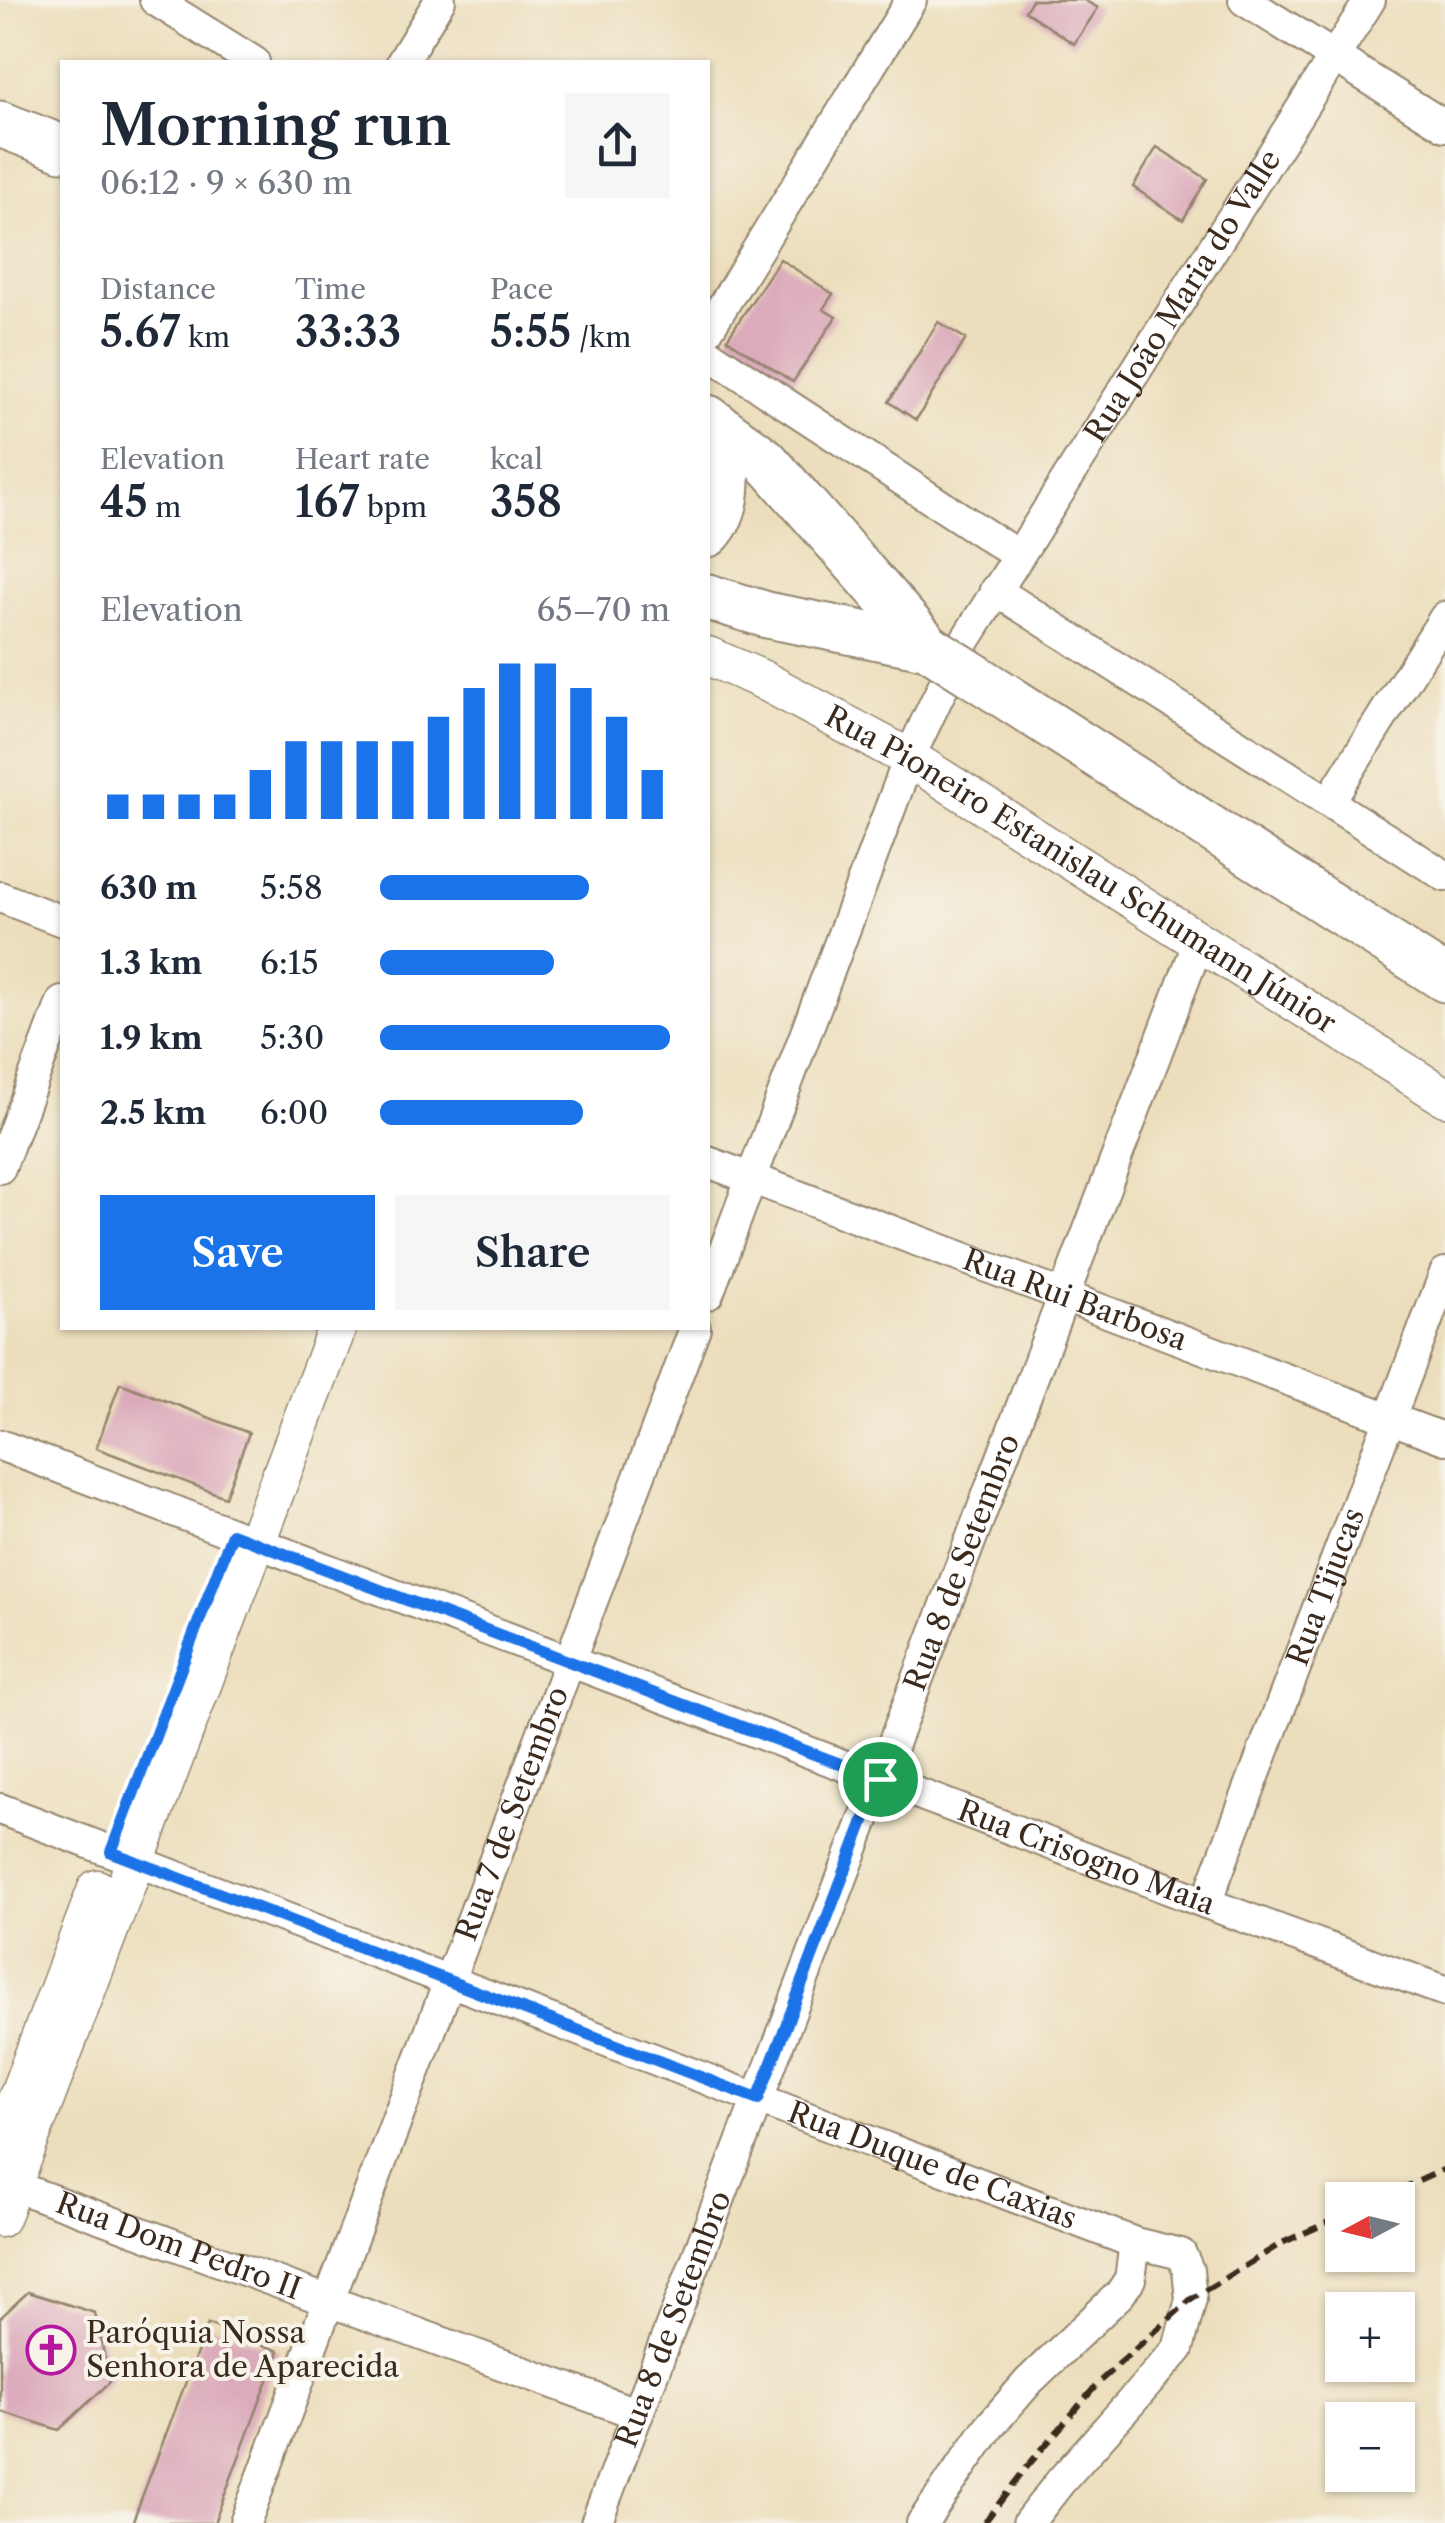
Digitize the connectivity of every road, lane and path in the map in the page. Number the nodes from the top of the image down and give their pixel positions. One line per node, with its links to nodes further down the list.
1 (155, 0): 7 (street)
2 (440, 0): 8 (street)
3 (911, 0): 12 (street)
4 (1244, 0): 6 (street)
5 (1370, 0): 6 (street, Rua João Maria do Valle)
6 (1334, 56): 10 (street); 16 (street, Rua João Maria do Valle)
7 (251, 60)
8 (403, 60)
9 (0, 104): 11 (street)
10 (1445, 126)
11 (31, 139)
12 (710, 327)
13 (710, 354): 16 (street)
14 (713, 423): 15 (highway); 20 (highway)
15 (710, 530)
16 (1016, 555): 17 (street, Rua João Maria do Valle)
17 (995, 590): 22 (street, Rua João Maria do Valle); 23 (street)
18 (710, 598): 20 (highway)
19 (1445, 617): 23 (street)
20 (929, 647): 28 (highway, bridge)
21 (710, 657): 22 (main road, Rua Pioneiro Estanislau Schumann Júnior)
22 (909, 758): 27 (main road, Rua Pioneiro Estanislau Schumann Júnior); 33 (street)
23 (1329, 802): 24 (street)
24 (1445, 876)
25 (0, 897): 26 (street)
26 (60, 920)
27 (1199, 942): 30 (main road, Rua Pioneiro Estanislau Schumann Júnior); 36 (street, Rua 8 de Setembro)
28 (1445, 979)
29 (60, 1007): 32 (street)
30 (1445, 1097)
31 (710, 1163): 33 (street, Rua Rui Barbosa)
32 (0, 1168)
33 (751, 1179): 35 (street); 36 (street, Rua Rui Barbosa)
34 (1445, 1273): 40 (street, Rua Tijucas)
35 (710, 1289)
36 (1064, 1296): 40 (street, Rua Rui Barbosa); 45 (street, Rua 8 de Setembro)
37 (310, 1330): 43 (main road)
38 (337, 1330): 43 (main road)
39 (694, 1330): 44 (street, Rua 7 de Setembro)
40 (1390, 1418): 41 (street, Rua Rui Barbosa); 48 (street, Rua Tijucas)
41 (1445, 1439)
42 (0, 1445): 43 (street, Rua Crisogno Maia)
43 (244, 1538): 44 (street, Rua Crisogno Maia); 47 (main road)
44 (569, 1661): 45 (street, Rua Crisogno Maia); 49 (street, Rua 7 de Setembro)
45 (880, 1779): 48 (street, Rua Crisogno Maia); 51 (street, Rua 8 de Setembro)
46 (0, 1809): 47 (street, Rua Duque de Caxias)
47 (123, 1856): 49 (street, Rua Duque de Caxias); 52 (main road); 53 (main road)
48 (1206, 1903): 50 (street, Rua Crisogno Maia)
49 (449, 1981): 51 (street, Rua Duque de Caxias); 55 (street, Rua 7 de Setembro)
50 (1445, 1991)
51 (758, 2099): 54 (street, Rua Duque de Caxias); 56 (street, Rua 8 de Setembro)
52 (0, 2144)
53 (4, 2195): 55 (street, Rua Dom Pedro II)
54 (1135, 2243): 59 (street); 60 (street, Rua Duque de Caxias)
55 (328, 2301): 56 (street, Rua Dom Pedro II); 57 (street, Rua 7 de Setembro)
56 (638, 2414): 58 (street, Rua 8 de Setembro)
57 (245, 2523)
58 (596, 2523)
59 (922, 2523)
60 (1028, 2523)

